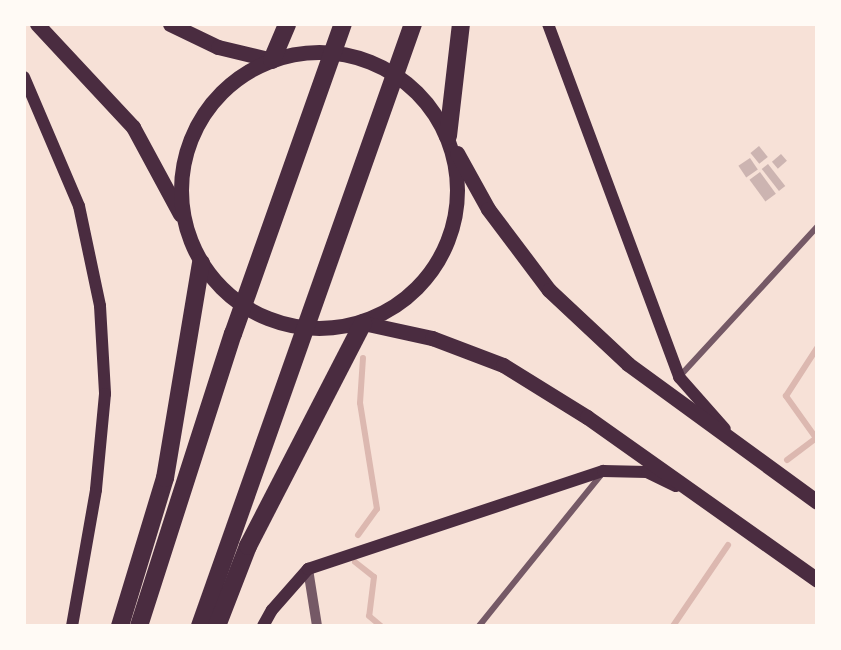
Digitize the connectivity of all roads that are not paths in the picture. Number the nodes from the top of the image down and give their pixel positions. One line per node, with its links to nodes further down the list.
1 (37, 24): 11 (main road)
2 (170, 24): 8 (main road)
3 (287, 24): 8 (highway)
4 (343, 24): 24 (highway)
5 (461, 24): 10 (highway)
6 (548, 24): 15 (main road)
7 (412, 29): 25 (highway)
8 (272, 60): 10 (main road); 11 (main road)
9 (24, 77): 22 (main road)
10 (448, 136): 14 (main road); 16 (main road)
11 (184, 220): 13 (main road)
12 (817, 227): 15 (street)
13 (201, 263): 14 (main road); 23 (highway)
14 (363, 323): 18 (main road); 26 (highway)
15 (679, 377): 16 (main road)
16 (735, 441): 19 (main road)
17 (603, 471): 18 (main road); 20 (main road); 29 (street)
18 (693, 494): 21 (main road)
19 (817, 502)
20 (308, 569): 27 (main road); 28 (street)
21 (817, 580)
22 (72, 626)
23 (120, 626)
24 (139, 626)
25 (200, 626)
26 (217, 626)
27 (263, 626)
28 (317, 626)
29 (479, 626)

